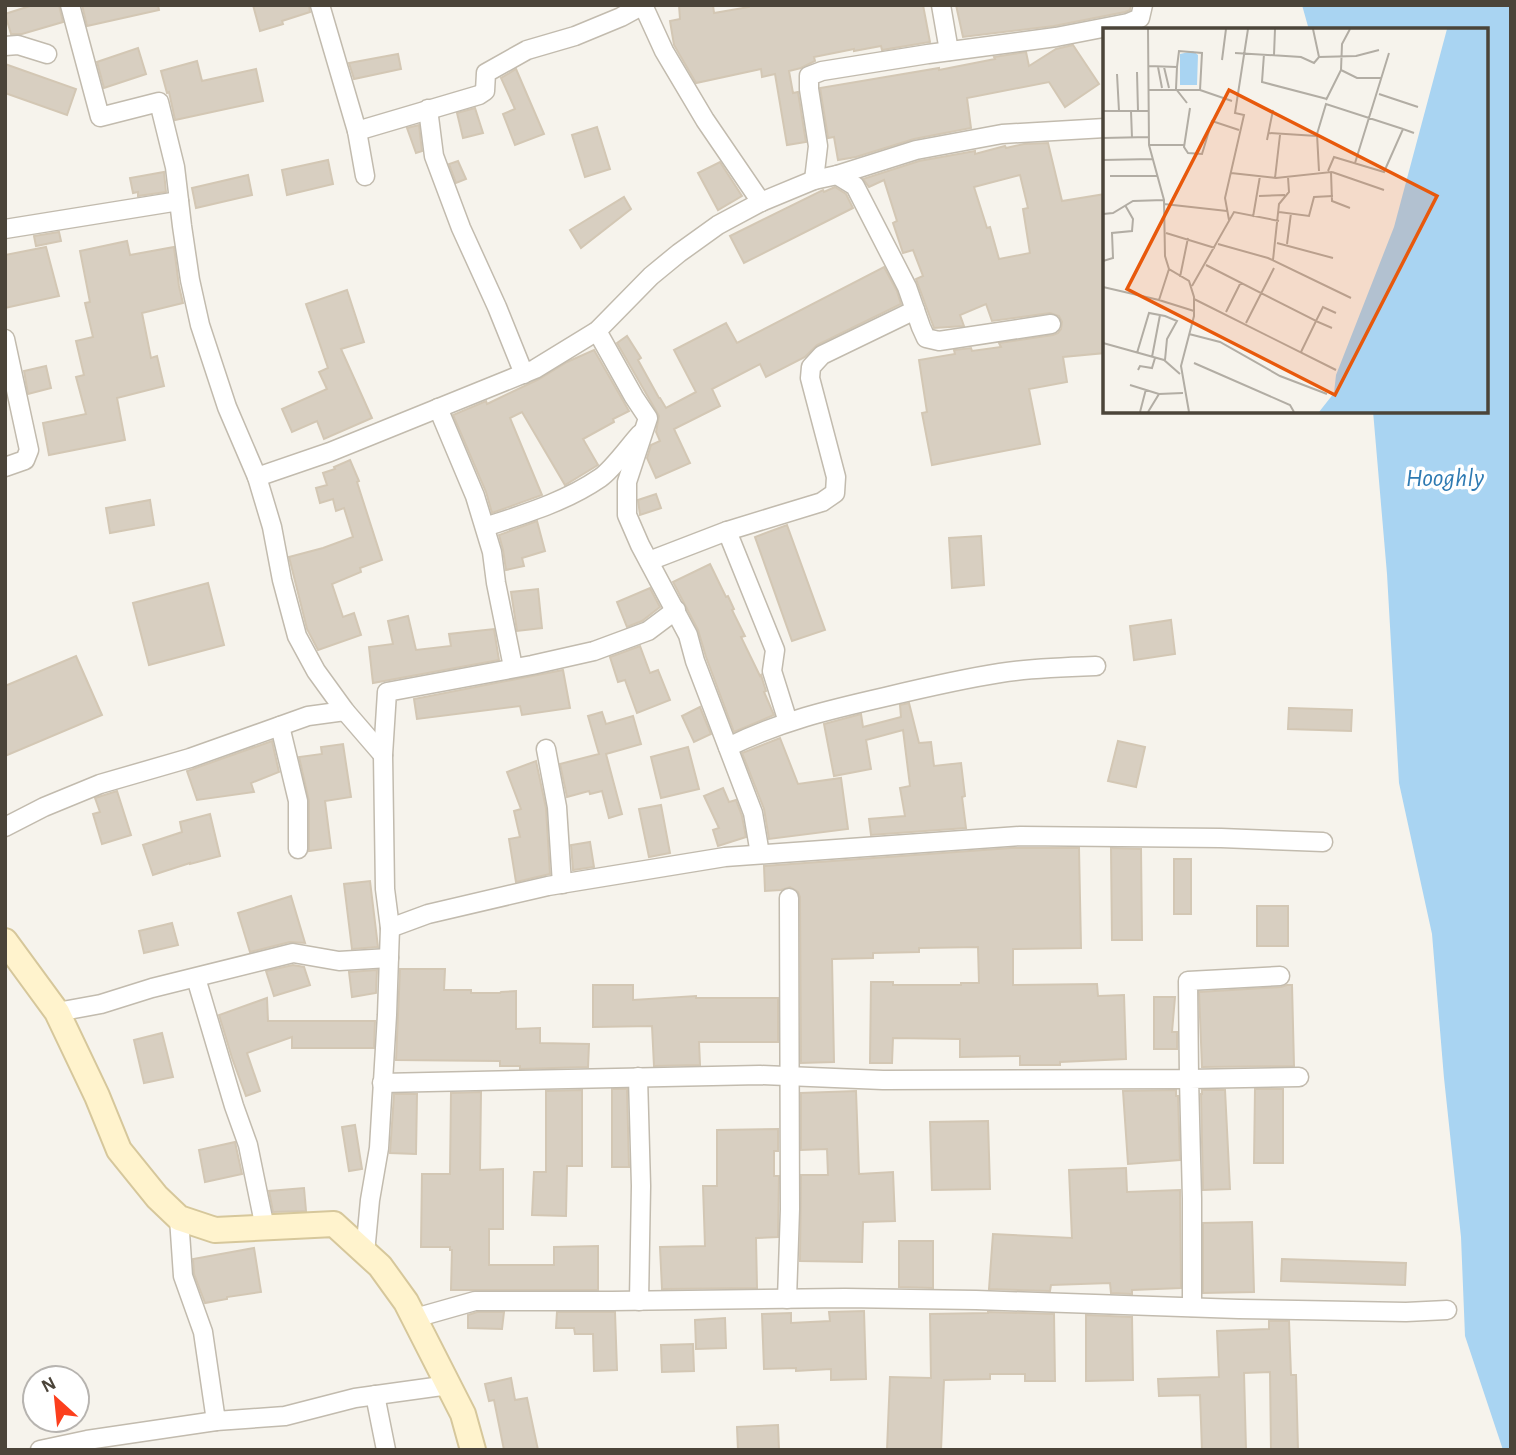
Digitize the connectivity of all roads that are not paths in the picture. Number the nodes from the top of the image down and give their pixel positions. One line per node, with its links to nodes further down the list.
1 (71, 5): 14 (street)
2 (320, 5): 10 (street)
3 (941, 5): 6 (street)
4 (1143, 5): 6 (street)
5 (5, 46): 7 (street)
6 (949, 51): 13 (street)
7 (47, 54)
8 (428, 109): 10 (street); 15 (street); 21 (street)
9 (1103, 128): 11 (street)
10 (356, 131): 12 (street)
11 (837, 175): 13 (street); 17 (street)
12 (365, 177)
13 (814, 180): 15 (street)
14 (179, 201): 16 (street); 25 (street)
15 (761, 201): 19 (street)
16 (5, 229)
17 (915, 310): 18 (street); 27 (street)
18 (1051, 324)
19 (597, 331): 21 (street); 23 (street)
20 (5, 339): 24 (street)
21 (524, 374): 22 (street)
22 (438, 408): 25 (street); 26 (street)
23 (645, 429): 26 (street); 28 (street)
24 (5, 467)
25 (257, 477): 32 (street)
26 (485, 527): 31 (street)
27 (727, 531): 28 (street); 33 (street)
28 (649, 561): 29 (street)
29 (676, 610): 31 (street); 35 (street)
30 (1096, 666): 33 (street)
31 (513, 667): 37 (street)
32 (345, 711): 34 (street); 37 (street)
33 (788, 722): 35 (street)
34 (280, 726): 38 (street); 40 (street)
35 (728, 747): 41 (street)
36 (546, 749): 42 (street)
37 (383, 755): 44 (street)
38 (5, 827)
39 (1323, 842): 41 (street)
40 (298, 849)
41 (760, 854): 42 (street)
42 (562, 884): 44 (street)
43 (789, 898): 50 (street)
44 (390, 928): 46 (street)
45 (5, 942): 49 (street)
46 (389, 958): 48 (street); 54 (street)
47 (1280, 976): 53 (street)
48 (196, 978): 49 (street); 56 (street)
49 (57, 1012): 55 (street)
50 (790, 1076): 51 (street); 53 (street); 58 (street)
51 (638, 1077): 54 (street); 59 (street)
52 (1299, 1077): 53 (street)
53 (1189, 1079): 60 (street)
54 (382, 1083): 57 (street)
55 (180, 1218): 56 (street); 65 (street)
56 (265, 1228): 57 (street)
57 (365, 1253): 62 (street)
58 (787, 1299): 59 (street); 60 (street)
59 (639, 1301): 62 (street)
60 (1192, 1307): 61 (street)
61 (1447, 1310)
62 (415, 1318): 63 (street)
63 (449, 1385): 64 (street); 68 (street)
64 (376, 1395): 65 (street); 67 (street)
65 (216, 1421): 66 (street)
66 (40, 1450)
67 (386, 1450)
68 (473, 1450)

